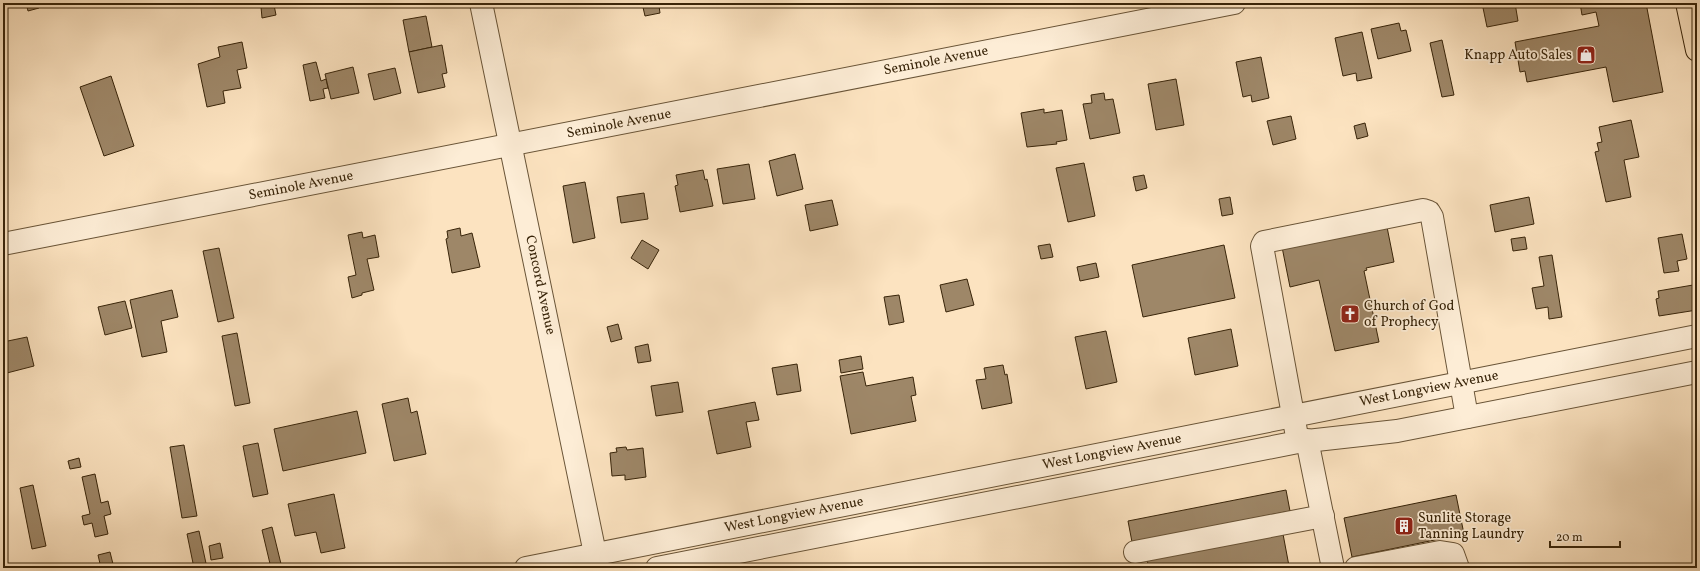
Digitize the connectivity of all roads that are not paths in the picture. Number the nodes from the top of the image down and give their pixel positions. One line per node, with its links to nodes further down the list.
1 (481, 3): 5 (street, Concord Avenue)
2 (1234, 3): 5 (street, Seminole Avenue)
3 (1687, 3): 4 (main road)
4 (1697, 50)
5 (511, 145): 6 (street, Seminole Avenue); 15 (street, Concord Avenue)
6 (3, 244)
7 (1697, 336): 9 (street, West Longview Avenue)
8 (1697, 372): 11 (street, West Longview Avenue)
9 (1462, 383): 10 (street, West Longview Avenue); 10 (street); 11 (street)
10 (1292, 416): 12 (street); 15 (street, West Longview Avenue)
11 (1467, 417): 12 (street, West Longview Avenue)
12 (1303, 441): 13 (street); 16 (street, West Longview Avenue)
13 (1323, 516): 14 (street); 19 (street)
14 (1135, 552)
15 (596, 561): 17 (street, West Longview Avenue)
16 (710, 563): 18 (street, West Longview Avenue)
17 (526, 568)
18 (657, 568)
19 (1333, 568)
20 (1356, 568): 21 (street)
21 (1458, 568)

